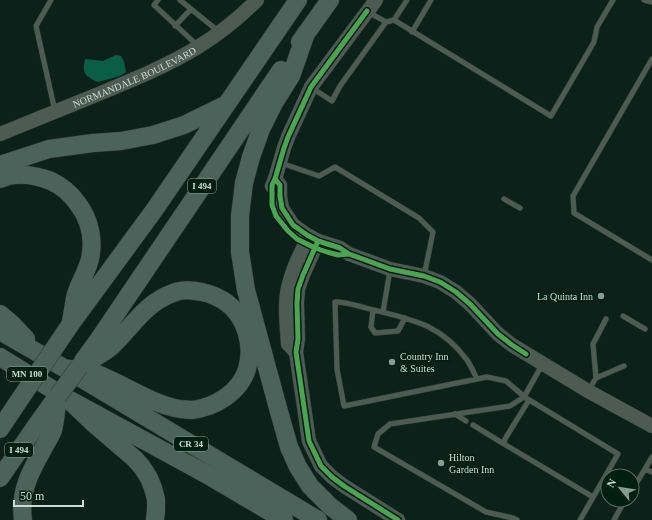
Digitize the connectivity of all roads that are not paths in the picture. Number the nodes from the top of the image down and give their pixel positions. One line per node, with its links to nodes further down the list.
1 (51, 0): 25 (lane)
2 (158, 0): 17 (lane)
3 (180, 0): 13 (lane)
4 (257, 0): 18 (street, NORMANDALE BOULEVARD)
5 (298, 0): 24 (highway, I 494)
6 (330, 0): 20 (highway, I 494)
7 (376, 0): 14 (street)
8 (407, 0): 15 (lane)
9 (431, 0): 19 (lane)
10 (613, 0): 19 (lane)
11 (644, 0): 12 (lane)
12 (652, 2)
13 (191, 9): 17 (lane); 18 (lane)
14 (367, 11): 16 (lane); 23 (street)
15 (394, 20): 16 (lane); 19 (lane)
16 (386, 22): 23 (lane)
17 (175, 26): 21 (lane)
18 (220, 32): 21 (street, NORMANDALE BOULEVARD)
19 (412, 32)
20 (306, 33): 45 (highway, I 494); 75 (highway)
21 (198, 47): 25 (street, NORMANDALE BOULEVARD)
22 (652, 59): 33 (lane)
23 (311, 87): 27 (street)
24 (228, 103): 28 (highway); 42 (highway, I 494)
25 (55, 112): 26 (street, NORMANDALE BOULEVARD)
26 (0, 134)
27 (280, 162): 32 (street); 35 (lane)
28 (0, 165)
29 (0, 179): 42 (highway)
30 (504, 199): 31 (lane)
31 (520, 208)
32 (312, 242): 34 (street); 76 (street)
33 (652, 260)
34 (390, 269): 35 (street); 37 (lane)
35 (424, 276): 48 (street)
36 (373, 310): 37 (lane); 40 (lane); 53 (lane)
37 (383, 312): 40 (lane)
38 (0, 314): 46 (highway)
39 (623, 316): 43 (lane)
40 (405, 318): 53 (lane)
41 (606, 319): 52 (lane)
42 (70, 325): 62 (highway, I 494, bridge)
43 (646, 329)
44 (0, 330): 46 (highway, MN 100)
45 (105, 343): 50 (highway); 50 (highway)
46 (44, 356): 50 (highway, CR 34)
47 (0, 357): 55 (highway, MN 100)
48 (543, 364): 54 (street); 56 (lane)
49 (624, 366): 52 (lane)
50 (71, 367): 55 (highway, I 494, bridge); 74 (highway, CR 34)
51 (0, 371): 55 (highway)
52 (596, 378): 54 (lane)
53 (477, 379): 56 (lane)
54 (588, 391): 60 (street)
55 (60, 395): 61 (highway, I 494); 72 (highway); 73 (highway, CR 34)
56 (526, 398): 57 (lane); 63 (lane); 69 (lane)
57 (455, 414): 58 (lane); 77 (lane)
58 (466, 420)
59 (473, 425): 63 (lane)
60 (652, 426)
61 (46, 427): 68 (highway, I 494); 71 (highway)
62 (0, 428)
63 (504, 444): 69 (lane)
64 (652, 457): 65 (lane)
65 (645, 469): 66 (lane); 67 (lane)
66 (652, 472)
67 (640, 477)
68 (0, 478)
69 (593, 497): 78 (lane)
70 (621, 508): 79 (lane)
71 (23, 520)
72 (155, 520)
73 (284, 520)
74 (318, 520)
75 (348, 520)
76 (398, 520)
77 (517, 520)
78 (580, 520)
79 (614, 520)

